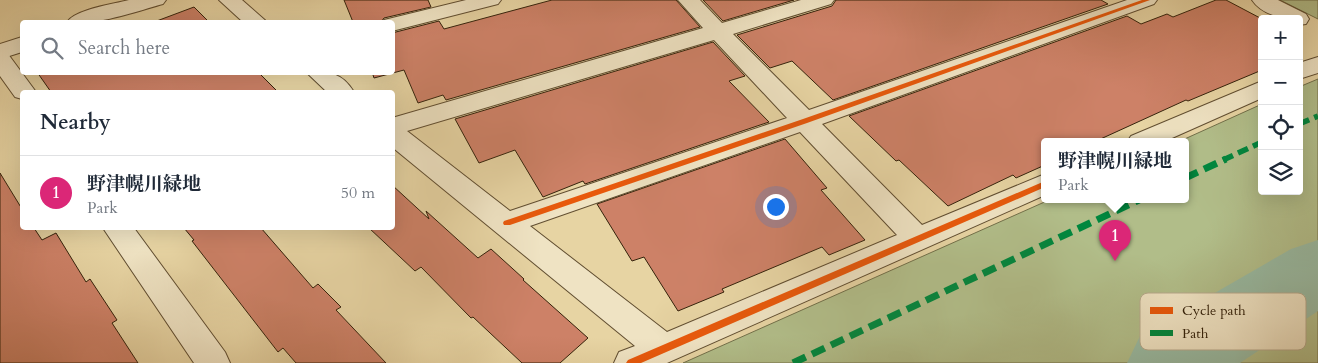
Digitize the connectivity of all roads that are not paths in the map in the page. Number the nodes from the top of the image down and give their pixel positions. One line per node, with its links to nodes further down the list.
1 (156, 0): 9 (street)
2 (229, 0): 10 (street)
3 (491, 0): 12 (street)
4 (688, 0): 14 (street)
5 (824, 0): 14 (street)
6 (1147, 0): 24 (street)
7 (1262, 0): 8 (street)
8 (1291, 15)
9 (83, 20)
10 (254, 20)
11 (1303, 21): 13 (street)
12 (395, 24)
13 (1318, 29)
14 (717, 31): 24 (street); 25 (street)
15 (20, 45): 16 (street)
16 (0, 52)
17 (0, 59): 21 (street)
18 (1318, 64): 19 (street)
19 (1303, 70)
20 (321, 75): 22 (street)
21 (23, 90)
22 (340, 90)
23 (1258, 91): 27 (street)
24 (805, 121): 29 (street); 31 (street)
25 (395, 126)
26 (395, 135): 29 (street)
27 (1149, 138)
28 (1041, 186): 31 (street)
29 (507, 223): 32 (street)
30 (119, 230): 33 (street)
31 (919, 240): 32 (street)
32 (664, 349): 34 (street)
33 (213, 363)
34 (631, 363)

